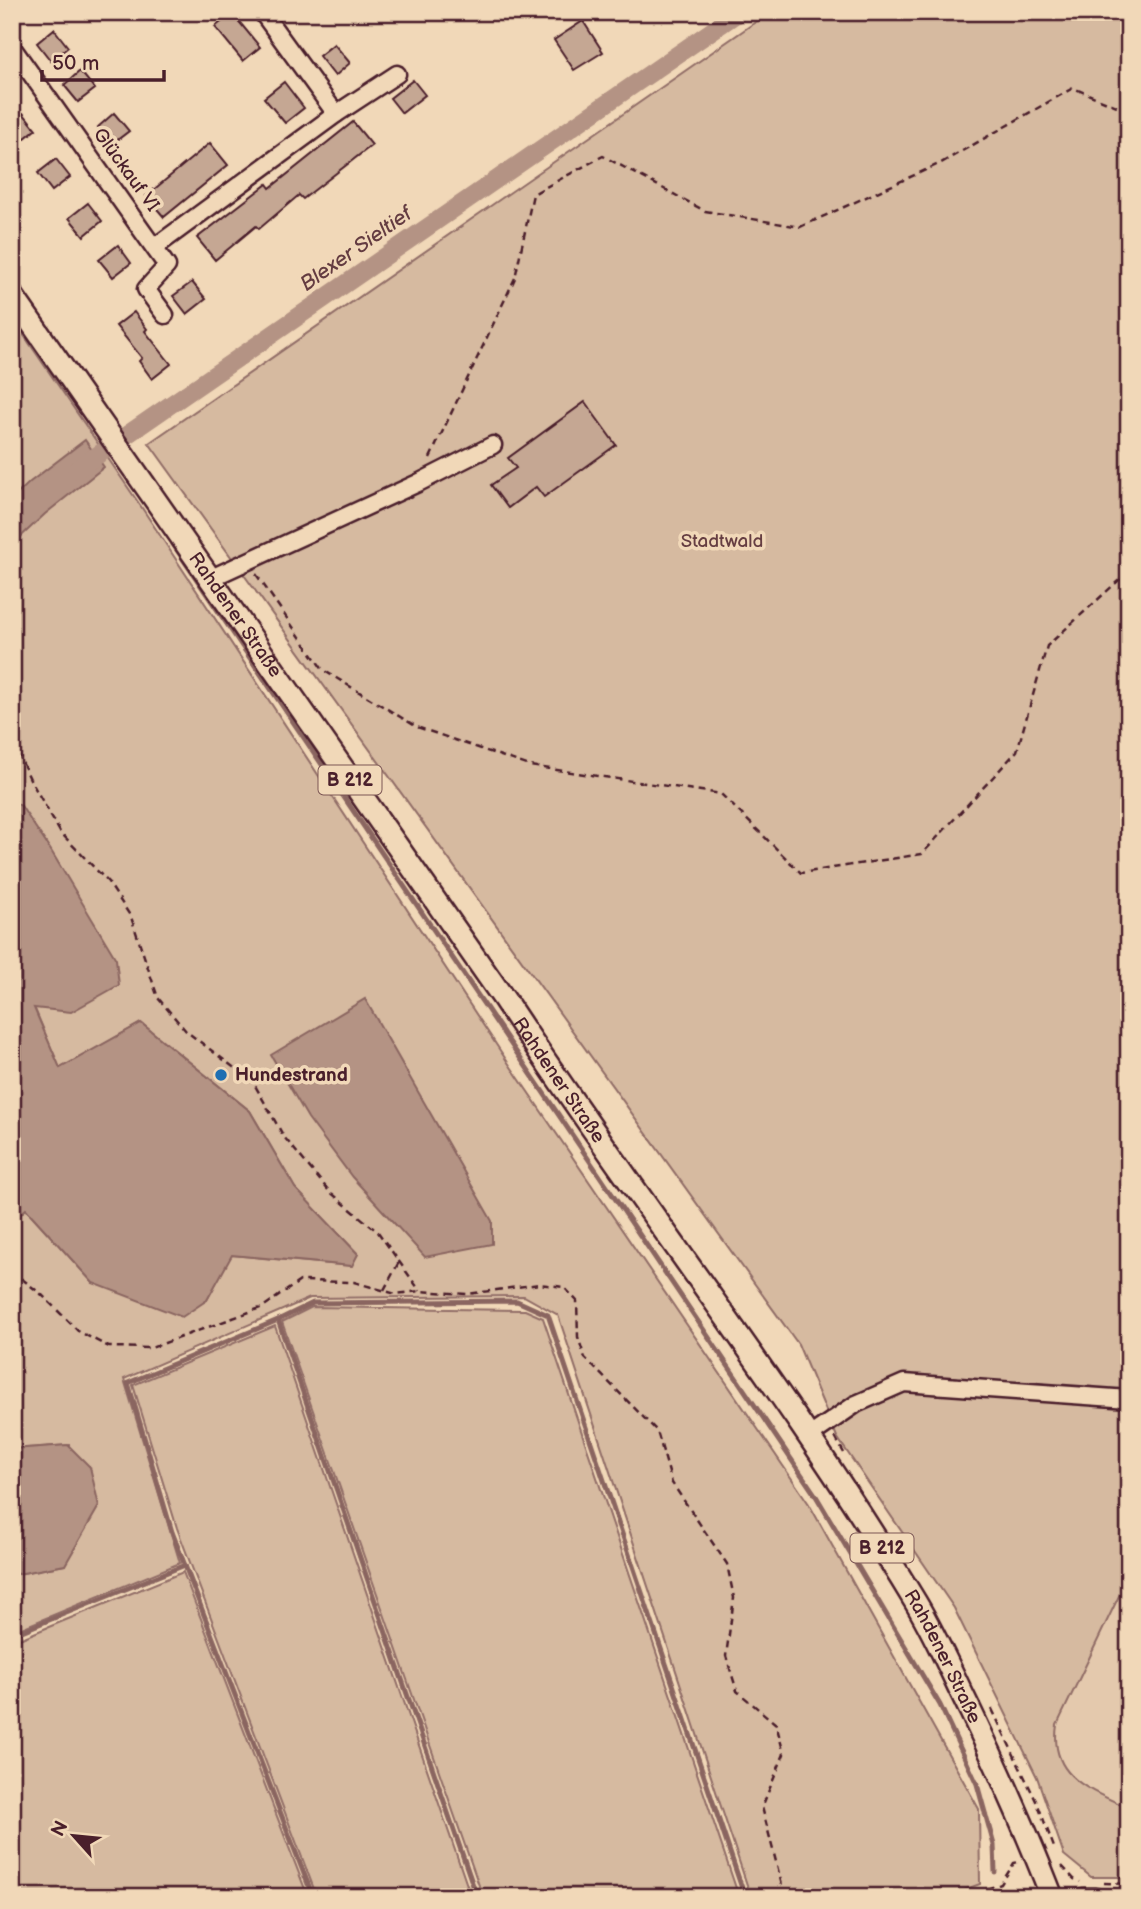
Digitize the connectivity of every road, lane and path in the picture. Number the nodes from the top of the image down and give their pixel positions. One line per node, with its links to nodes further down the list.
1 (262, 12): 5 (street)
2 (12, 47): 6 (street, Glückauf VI)
3 (397, 74): 5 (street)
4 (1129, 111): 10 (path)
5 (337, 114): 6 (street)
6 (155, 247): 8 (street, Glückauf VI)
7 (12, 295): 13 (main road, Rahdener Straße / B 212)
8 (165, 316)
9 (493, 445): 10 (street)
10 (418, 483): 11 (street)
11 (246, 560): 12 (path); 13 (street)
12 (1129, 571)
13 (209, 579): 20 (main road, Rahdener Straße / B 212)
14 (12, 741): 15 (path)
15 (399, 1262): 17 (path); 18 (path)
16 (12, 1271): 17 (path)
17 (384, 1290): 18 (path)
18 (420, 1292): 25 (path)
19 (1129, 1399): 20 (street)
20 (808, 1437): 21 (main road, Rahdener Straße / B 212)
21 (1037, 1856): 23 (path); 26 (path); 27 (main road, Rahdener Straße / B 212)
22 (1129, 1884): 24 (path)
23 (1083, 1890): 24 (street)
24 (1097, 1890)
25 (785, 1897)
26 (964, 1897)
27 (1052, 1897)

